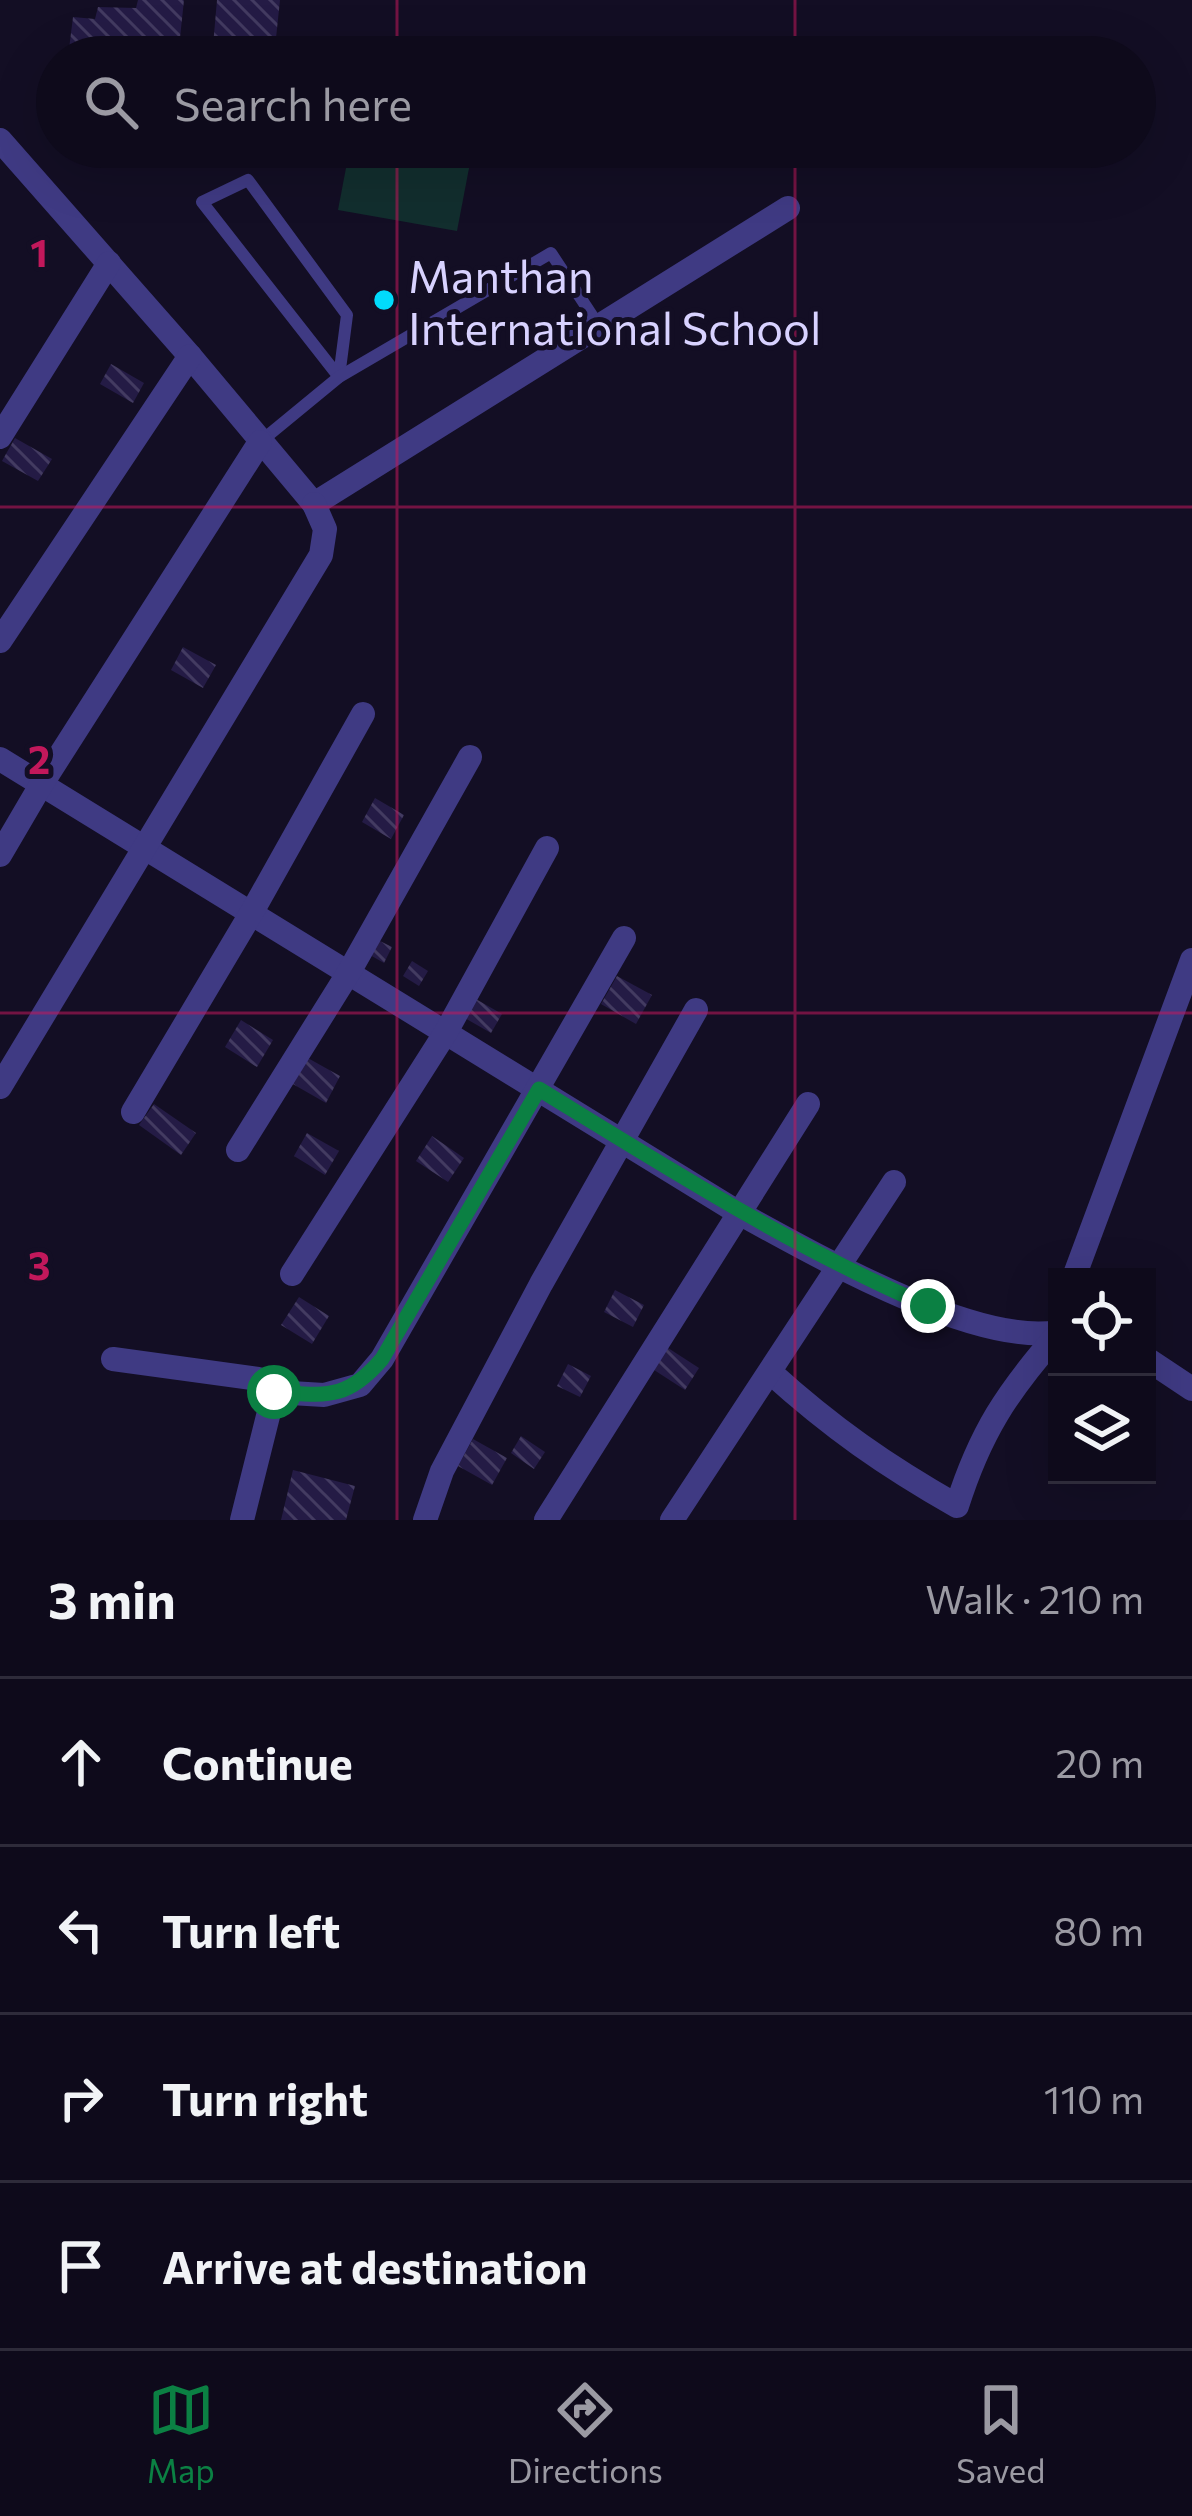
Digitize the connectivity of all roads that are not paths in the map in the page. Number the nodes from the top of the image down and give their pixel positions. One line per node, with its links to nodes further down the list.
1 (4, 155): 3 (street)
2 (788, 208): 4 (street)
3 (109, 263): 5 (street); 7 (street)
4 (599, 326): 6 (lane); 9 (street)
5 (190, 356): 8 (street); 10 (street)
6 (340, 377): 6 (lane); 8 (lane)
7 (0, 437)
8 (260, 442): 9 (street); 14 (street)
9 (314, 504): 15 (street)
10 (0, 641)
11 (363, 714): 18 (street)
12 (470, 757): 21 (street)
13 (0, 759): 14 (street)
14 (40, 784): 15 (street); 17 (street)
15 (145, 846): 18 (street); 24 (street)
16 (547, 848): 23 (street)
17 (0, 856)
18 (252, 912): 21 (street); 27 (street)
19 (624, 938): 25 (street)
20 (1192, 960): 33 (street)
21 (349, 972): 23 (street); 29 (street)
22 (696, 1010): 28 (street)
23 (446, 1032): 25 (street); 34 (street)
24 (0, 1087)
25 (539, 1089): 28 (street); 41 (street)
26 (808, 1104): 31 (street)
27 (133, 1112)
28 (622, 1141): 31 (street); 44 (street)
29 (238, 1150)
30 (894, 1182): 32 (street)
31 (739, 1213): 32 (street); 45 (street)
32 (840, 1268): 35 (street); 39 (street)
33 (1077, 1268)
34 (292, 1274)
35 (1048, 1333)
36 (1048, 1345): 42 (street)
37 (113, 1359): 41 (street)
38 (1156, 1365): 40 (street)
39 (770, 1372): 42 (street); 46 (street)
40 (1192, 1389)
41 (274, 1392): 43 (street)
42 (957, 1513)
43 (242, 1520)
44 (425, 1520)
45 (546, 1520)
46 (671, 1520)

